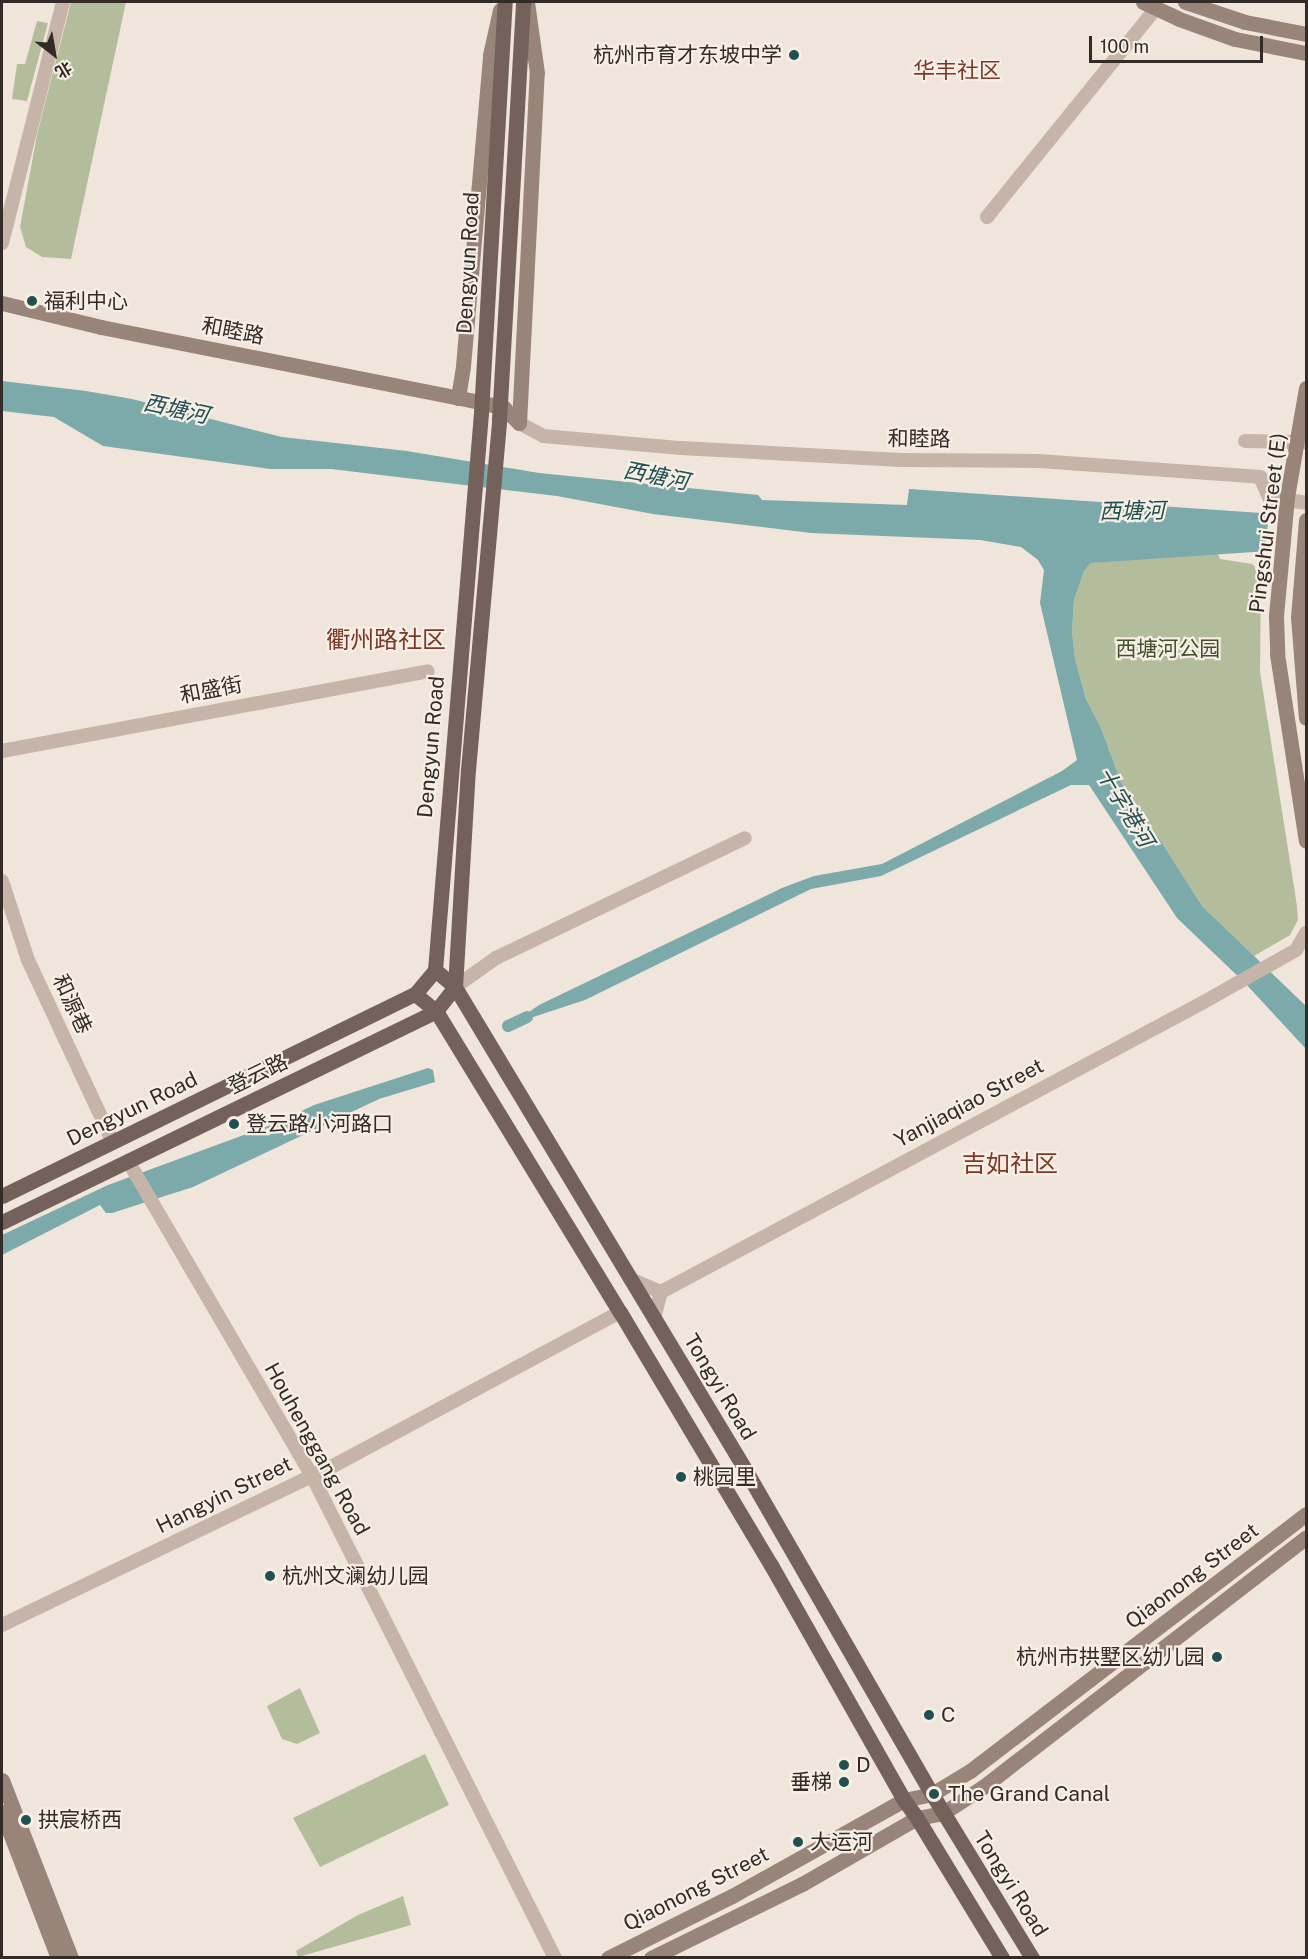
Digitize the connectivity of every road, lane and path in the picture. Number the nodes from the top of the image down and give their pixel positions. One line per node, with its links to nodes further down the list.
1 (63, 2): 9 (street)
2 (504, 2): 12 (street); 26 (main road, Dengyun Road)
3 (525, 2): 13 (street); 27 (main road, Dengyun Road)
4 (1185, 2): 6 (street)
5 (1149, 5): 7 (street); 8 (street)
6 (1306, 34)
7 (1306, 53)
8 (987, 217)
9 (2, 243)
10 (2, 303): 12 (street, 和睦路)
11 (1306, 388): 15 (street, Pingshui Street (E))
12 (458, 398): 13 (street, 和睦路)
13 (519, 423): 16 (street, 和睦路)
14 (1245, 441): 15 (street)
15 (1302, 442): 22 (street, Pingshui Street (E))
16 (1306, 503)
17 (1306, 520): 19 (street, Pingshui Street (E))
18 (428, 671): 20 (street, 和盛街)
19 (1306, 717)
20 (2, 751)
21 (745, 838): 27 (street)
22 (1306, 841)
23 (2, 881): 30 (street, 和源巷)
24 (1306, 933): 25 (street, Yanjiaqiao Street)
25 (1301, 952): 35 (street, Yanjiaqiao Street)
26 (435, 970): 27 (main road, Tongyi Road); 28 (main road, Dengyun Road)
27 (455, 987): 29 (main road); 34 (main road, Tongyi Road)
28 (415, 994): 29 (main road); 30 (main road, Dengyun Road)
29 (436, 1011): 31 (main road, 登云路); 36 (main road)
30 (113, 1142): 32 (main road, Dengyun Road)
31 (128, 1161): 33 (main road, 登云路); 38 (street, Houhenggang Road)
32 (2, 1196)
33 (2, 1222)
34 (630, 1280): 35 (street); 37 (main road, Tongyi Road)
35 (661, 1292): 37 (street)
36 (620, 1312): 38 (street, Hangyin Street); 44 (main road)
37 (654, 1318): 43 (main road, Tongyi Road)
38 (312, 1476): 41 (street, Hangyin Street); 50 (street, Houhenggang Road)
39 (1306, 1514): 43 (street, Qiaonong Street)
40 (1306, 1537): 46 (street, Qiaonong Street)
41 (2, 1625)
42 (2, 1780): 49 (street)
43 (932, 1794): 44 (street, Qiaonong Street); 46 (main road, Tongyi Road)
44 (904, 1800): 47 (main road); 51 (street, Qiaonong Street)
45 (2, 1812): 48 (street)
46 (943, 1813): 47 (street, Qiaonong Street); 54 (main road, Tongyi Road)
47 (917, 1818): 52 (street, Qiaonong Street); 53 (main road)
48 (58, 1958)
49 (71, 1958)
50 (555, 1958)
51 (608, 1958)
52 (651, 1958)
53 (1002, 1958)
54 (1032, 1958)

